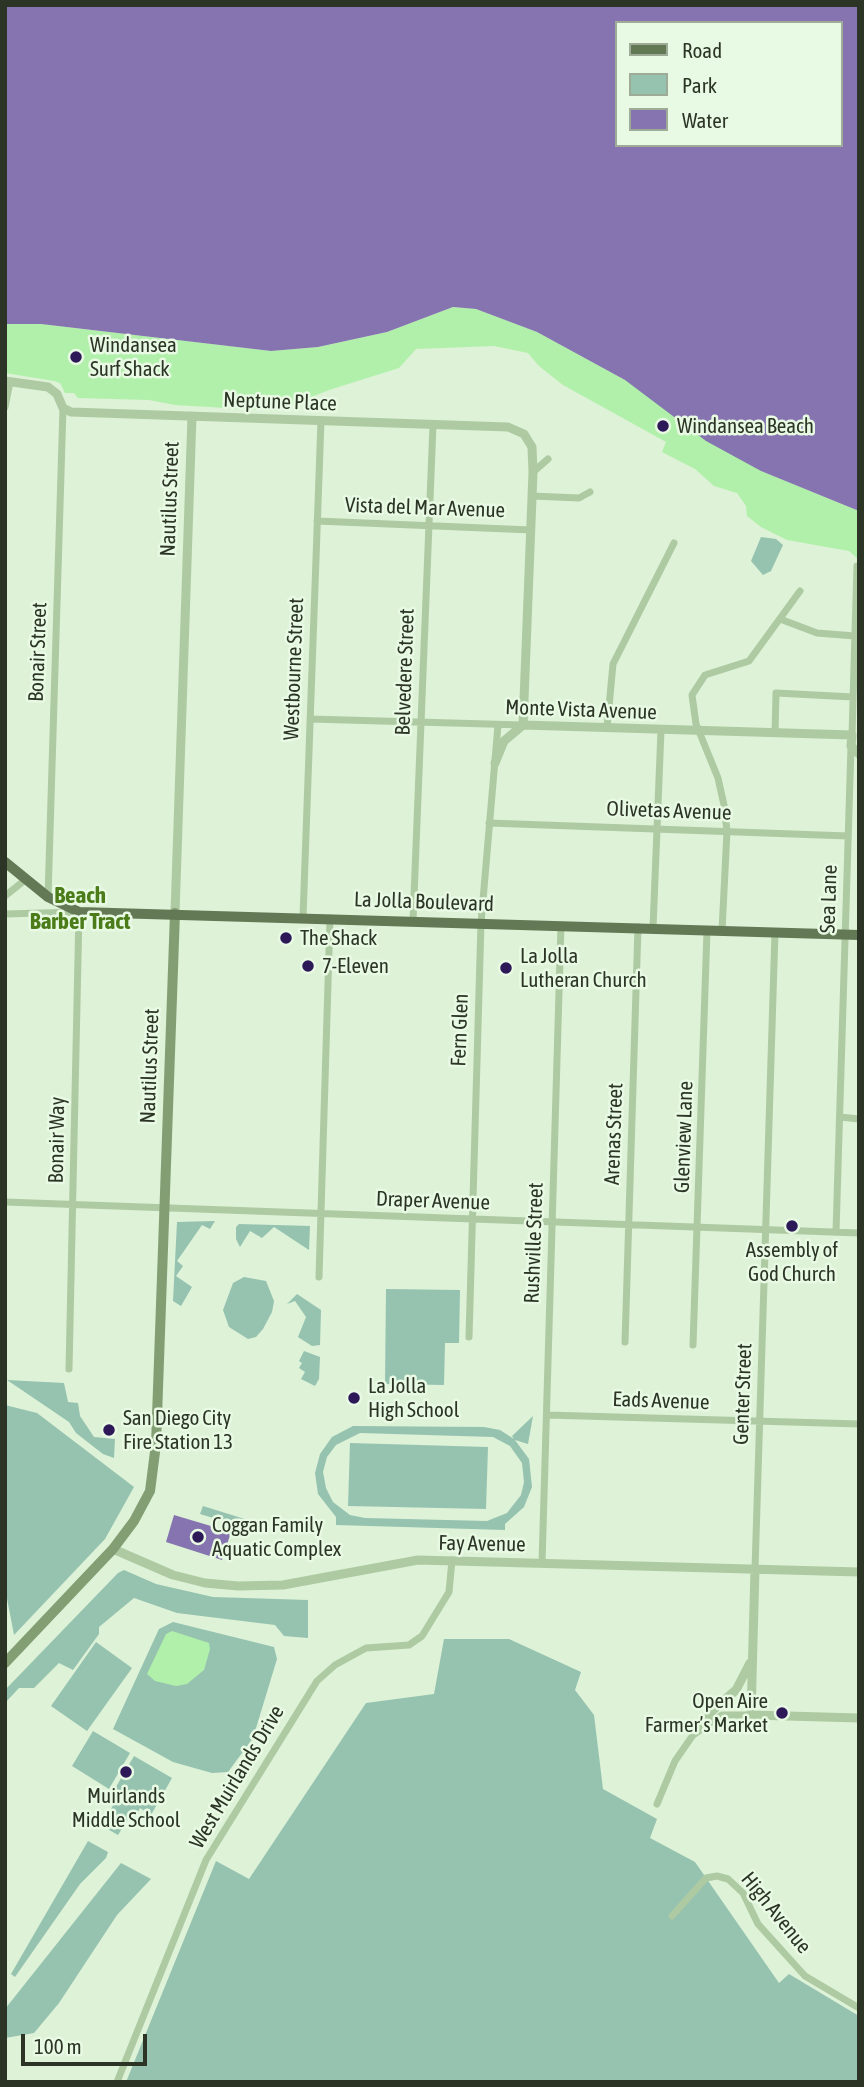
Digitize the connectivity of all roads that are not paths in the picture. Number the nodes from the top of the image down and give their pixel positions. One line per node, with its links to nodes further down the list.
1 (7, 382): 2 (street); 3 (street)
2 (5, 407)
3 (62, 408): 4 (street, Neptune Place); 40 (street, Bonair Street)
4 (192, 416): 5 (street, Neptune Place); 43 (street, Nautilus Street)
5 (321, 421): 6 (street, Neptune Place); 11 (street, Westbourne Street)
6 (433, 425): 8 (street, Neptune Place); 12 (street, Belvedere Street)
7 (548, 459): 8 (street)
8 (533, 472): 10 (street)
9 (590, 492): 10 (street, Vista del Mar Avenue)
10 (532, 496): 13 (street)
11 (317, 521): 12 (street, Vista del Mar Avenue); 21 (street, Westbourne Street)
12 (428, 525): 13 (street, Vista del Mar Avenue); 22 (street, Belvedere Street)
13 (531, 530): 24 (street)
14 (674, 542): 25 (street)
15 (857, 566): 18 (street, Sea Lane)
16 (800, 591): 17 (street)
17 (780, 619): 18 (street); 27 (street)
18 (855, 636): 19 (street, Sea Lane)
19 (856, 656): 20 (street, Sea Lane)
20 (853, 697): 28 (street); 29 (street, Sea Lane)
21 (310, 719): 22 (street, Monte Vista Avenue); 44 (street, Westbourne Street)
22 (420, 723): 23 (street, Monte Vista Avenue); 46 (street, Belvedere Street)
23 (498, 725): 24 (street, Monte Vista Avenue); 31 (street, Fern Glen)
24 (523, 725): 25 (street, Monte Vista Avenue); 31 (street)
25 (607, 728): 26 (street, Monte Vista Avenue)
26 (661, 730): 27 (street, Monte Vista Avenue); 33 (street)
27 (698, 731): 28 (street, Monte Vista Avenue); 34 (street)
28 (775, 733): 29 (street, Monte Vista Avenue)
29 (851, 741): 30 (street); 35 (street, Sea Lane)
30 (859, 754)
31 (495, 763): 32 (street, Fern Glen)
32 (489, 823): 33 (street, Olivetas Avenue); 47 (street, Fern Glen)
33 (657, 829): 34 (street, Olivetas Avenue); 50 (street)
34 (727, 831): 35 (street, Olivetas Avenue); 52 (street)
35 (848, 838): 36 (street, Olivetas Avenue); 54 (street, Sea Lane)
36 (859, 841)
37 (5, 862): 38 (main road, La Jolla Boulevard)
38 (25, 880): 39 (street); 40 (main road, La Jolla Boulevard)
39 (5, 896)
40 (48, 897): 41 (main road, La Jolla Boulevard)
41 (79, 912): 42 (street); 43 (main road, La Jolla Boulevard); 59 (street, Bonair Way)
42 (5, 914)
43 (175, 914): 44 (main road, La Jolla Boulevard); 60 (main road, Nautilus Street)
44 (303, 917): 45 (main road, La Jolla Boulevard)
45 (330, 918): 46 (main road, La Jolla Boulevard); 61 (street)
46 (413, 920): 47 (main road, La Jolla Boulevard)
47 (481, 923): 48 (main road, La Jolla Boulevard); 62 (street, Fern Glen)
48 (561, 925): 49 (main road, La Jolla Boulevard); 63 (street, Rushville Street)
49 (638, 928): 50 (main road, La Jolla Boulevard); 64 (street, Arenas Street)
50 (653, 928): 51 (main road, La Jolla Boulevard)
51 (707, 931): 52 (main road, La Jolla Boulevard); 65 (street, Glenview Lane)
52 (722, 931): 53 (main road, La Jolla Boulevard)
53 (775, 932): 54 (main road, La Jolla Boulevard); 66 (street, Genter Street)
54 (846, 935): 55 (main road, La Jolla Boulevard); 56 (street, Sea Lane)
55 (859, 935)
56 (840, 1117): 57 (street); 67 (street, Sea Lane)
57 (859, 1119)
58 (5, 1202): 59 (street, Draper Avenue)
59 (73, 1205): 60 (street, Draper Avenue); 73 (street, Bonair Way)
60 (164, 1210): 61 (street, Draper Avenue); 77 (main road, Nautilus Street)
61 (321, 1215): 62 (street, Draper Avenue); 69 (street)
62 (472, 1220): 63 (street, Draper Avenue); 70 (street, Fern Glen)
63 (552, 1223): 64 (street, Draper Avenue); 74 (street, Rushville Street)
64 (628, 1225): 65 (street, Draper Avenue); 71 (street, Arenas Street)
65 (699, 1227): 66 (street, Draper Avenue); 72 (street, Glenview Lane)
66 (766, 1230): 67 (street, Draper Avenue); 75 (street, Genter Street)
67 (836, 1232): 68 (street, Draper Avenue)
68 (859, 1233)
69 (319, 1277)
70 (469, 1337)
71 (625, 1342)
72 (693, 1345)
73 (69, 1369)
74 (547, 1415): 75 (street, Eads Avenue); 79 (street, Rushville Street)
75 (760, 1421): 76 (street, Eads Avenue); 80 (street, Genter Street)
76 (859, 1424)
77 (113, 1549): 78 (street, Fay Avenue); 83 (main road, Nautilus Street)
78 (452, 1560): 79 (street, Fay Avenue); 90 (street, West Muirlands Drive)
79 (542, 1563): 80 (street, Fay Avenue)
80 (755, 1569): 81 (street, Fay Avenue); 82 (street, Genter Street)
81 (859, 1572)
82 (753, 1658): 84 (street, Genter Street); 86 (street)
83 (5, 1663)
84 (751, 1715): 85 (street); 86 (street)
85 (859, 1718)
86 (701, 1727): 87 (street)
87 (657, 1804)
88 (672, 1916): 89 (street, High Avenue)
89 (859, 2008)
90 (117, 2082)

